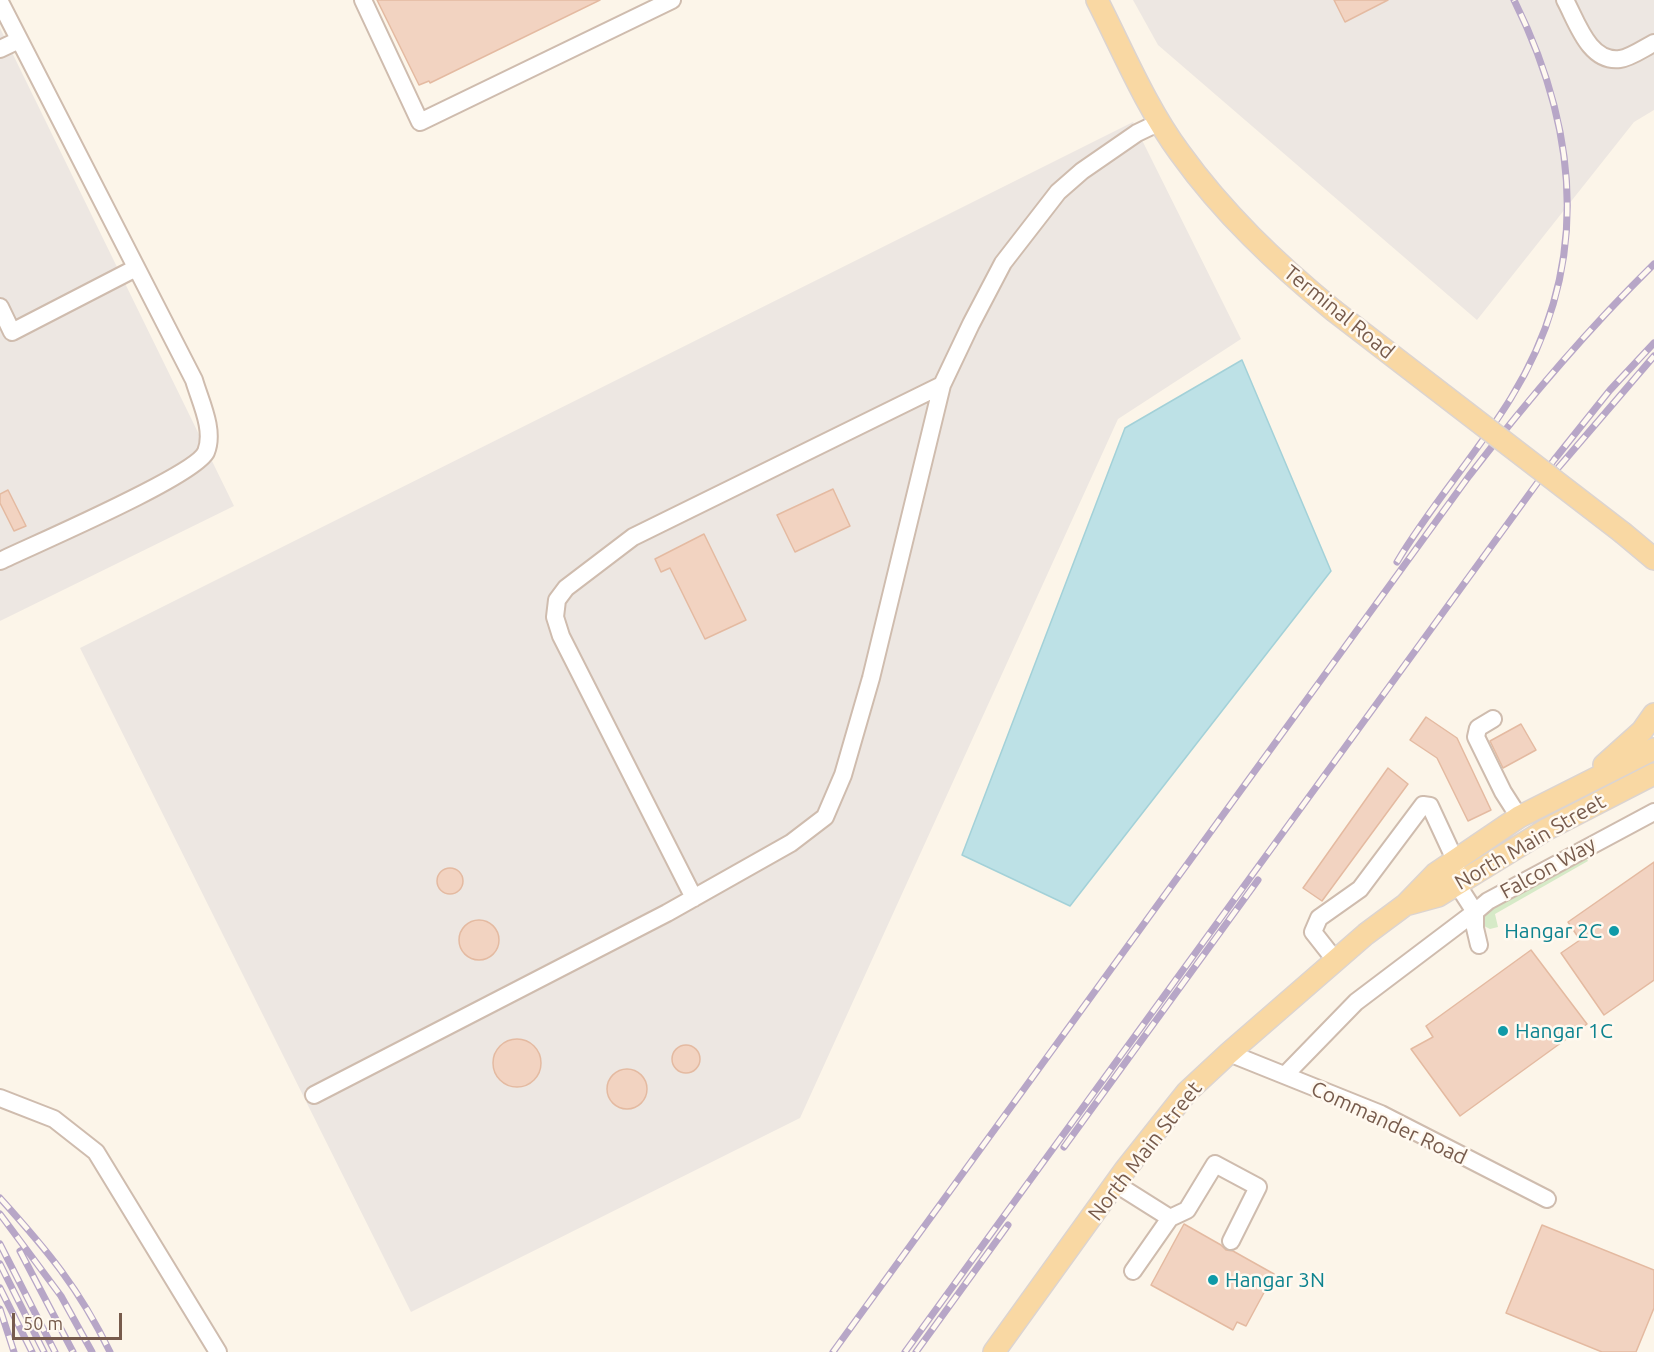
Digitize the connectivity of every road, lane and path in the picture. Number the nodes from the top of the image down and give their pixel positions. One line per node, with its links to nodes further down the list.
1 (363, 0): 2 (street)
2 (672, 0)
3 (1097, 0): 9 (main road, Terminal Road)
4 (1566, 0): 7 (street)
5 (0, 3): 6 (street)
6 (19, 40): 8 (street); 10 (street)
7 (1654, 43)
8 (0, 49)
9 (1160, 122): 12 (street); 13 (main road, Terminal Road, bridge)
10 (136, 268): 11 (street); 14 (street)
11 (0, 307)
12 (942, 385): 23 (street); 23 (street)
13 (1654, 560)
14 (0, 561)
15 (1654, 714): 20 (main road)
16 (1493, 719): 20 (street)
17 (1654, 749): 20 (main road, North Main Street)
18 (1654, 774): 22 (main road, North Main Street)
19 (1654, 812): 25 (street, Falcon Way)
20 (1519, 818): 21 (main road, North Main Street)
21 (1456, 862): 22 (street); 24 (main road, North Main Street); 27 (street)
22 (1457, 884): 24 (main road, North Main Street); 25 (street)
23 (694, 898): 30 (street)
24 (1405, 905): 27 (main road, North Main Street)
25 (1475, 912): 26 (street); 29 (street, Falcon Way)
26 (1479, 945)
27 (1335, 960): 28 (main road, North Main Street)
28 (1229, 1053): 29 (street, Commander Road); 32 (main road, North Main Street)
29 (1285, 1075): 33 (street, Commander Road)
30 (314, 1095)
31 (0, 1098): 37 (street)
32 (1116, 1184): 34 (street); 38 (main road, North Main Street)
33 (1547, 1199)
34 (1170, 1218): 35 (street); 36 (street)
35 (1231, 1242)
36 (1133, 1271)
37 (218, 1352)
38 (994, 1352)

